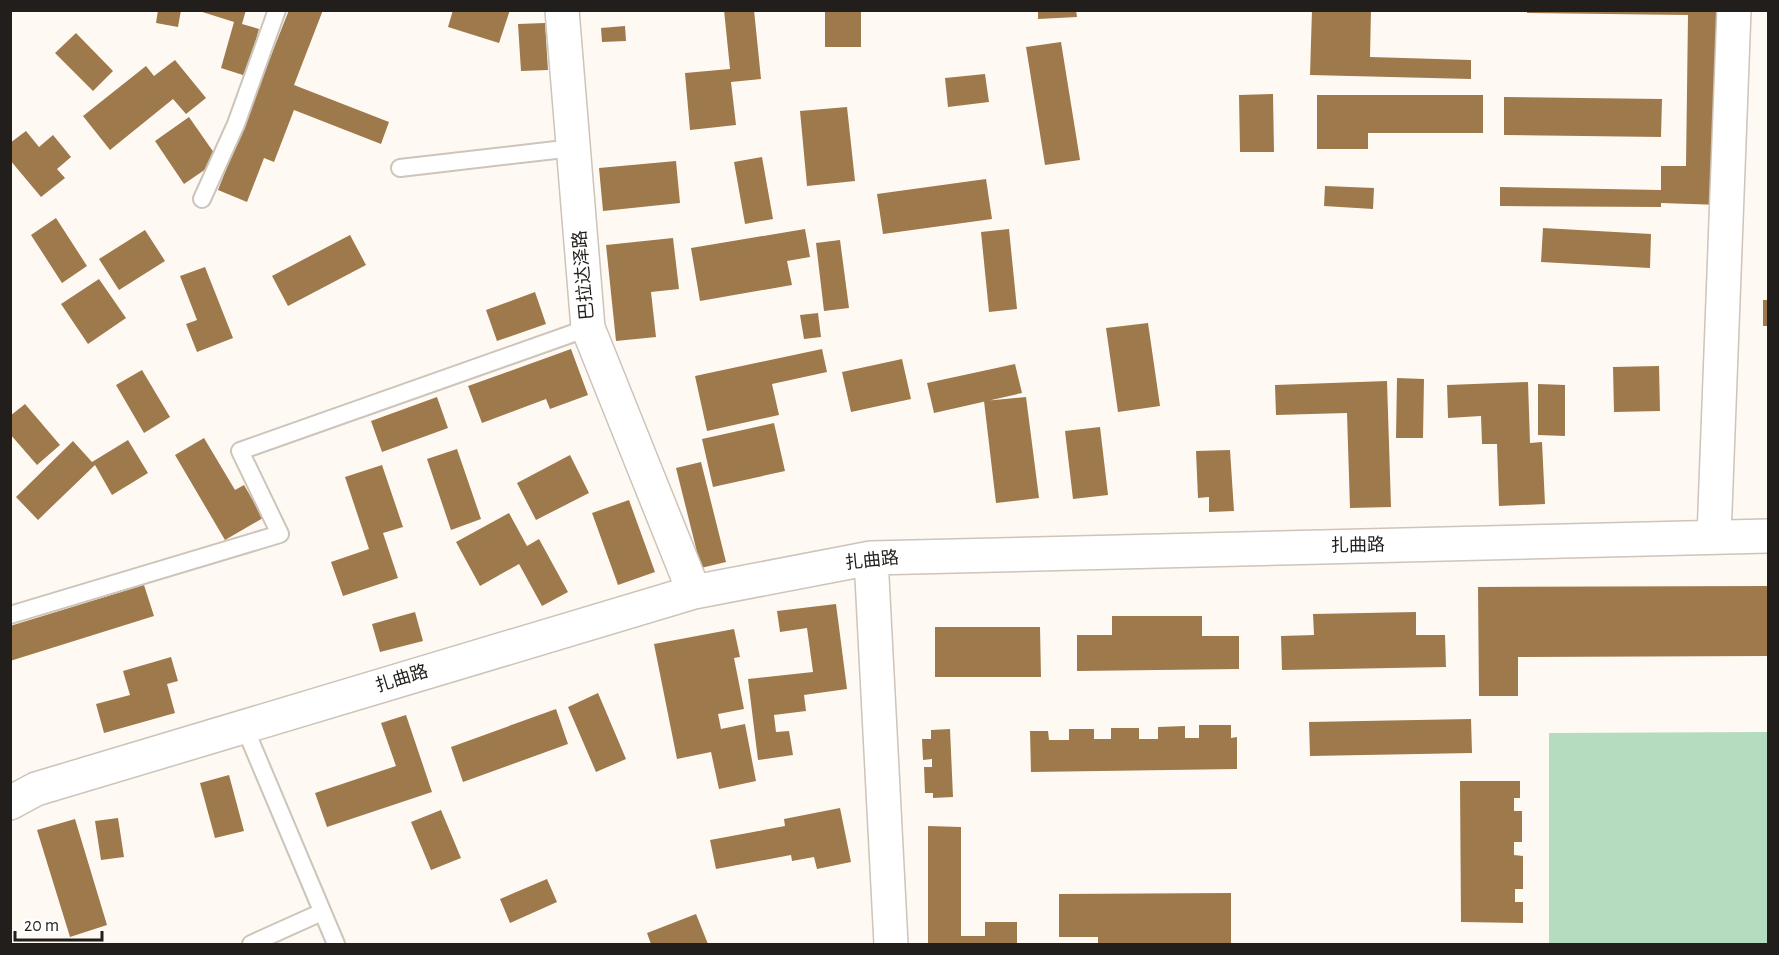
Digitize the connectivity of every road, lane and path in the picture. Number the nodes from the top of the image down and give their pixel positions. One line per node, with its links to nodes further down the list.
1 (277, 10): 6 (lane)
2 (562, 10): 4 (street, 巴拉达泽路)
3 (1734, 10): 9 (street)
4 (573, 148): 5 (lane); 7 (street, 巴拉达泽路)
5 (400, 168)
6 (202, 199)
7 (588, 328): 11 (street, 巴拉达泽路); 12 (lane)
8 (1768, 536): 9 (street, 扎曲路)
9 (1714, 537): 10 (street, 扎曲路)
10 (871, 558): 11 (street, 扎曲路); 18 (street)
11 (694, 592): 13 (street, 扎曲路)
12 (10, 615)
13 (244, 726): 14 (street, 扎曲路); 15 (lane)
14 (10, 803)
15 (322, 912): 16 (lane); 17 (lane)
16 (251, 945)
17 (336, 945)
18 (891, 945)

